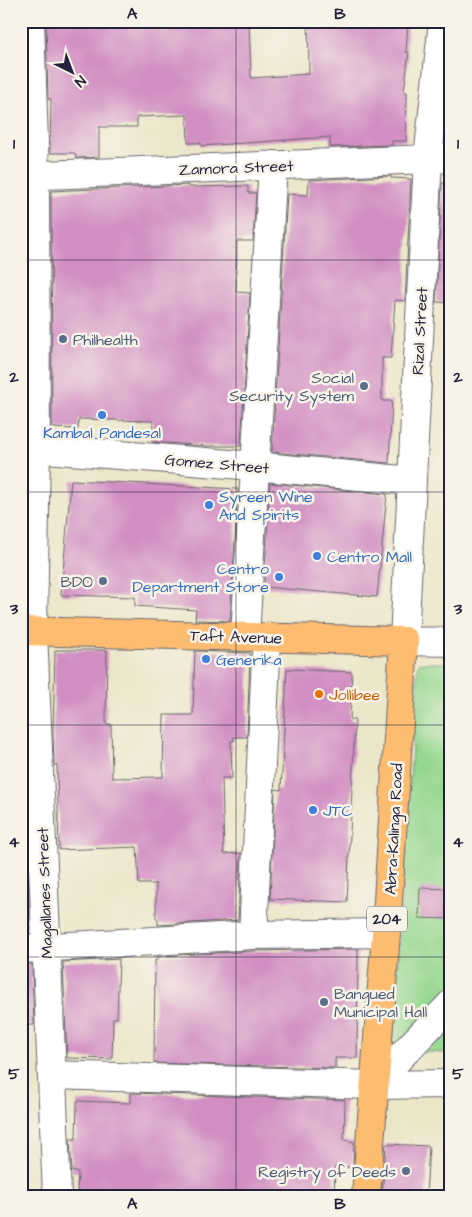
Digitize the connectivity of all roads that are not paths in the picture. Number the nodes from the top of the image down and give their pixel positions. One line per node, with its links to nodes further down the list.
1 (30, 21): 5 (street, Magallanes Street)
2 (443, 21): 3 (street, Rizal Street)
3 (439, 158): 4 (street, Zamora Street); 8 (street, Rizal Street)
4 (272, 165): 5 (street, Zamora Street); 7 (street)
5 (28, 176): 6 (street, Magallanes Street)
6 (29, 448): 7 (street, Gomez Street); 9 (street, Magallanes Street)
7 (254, 466): 8 (street, Gomez Street); 10 (street)
8 (412, 481): 11 (street, Rizal Street)
9 (27, 631): 10 (main road, Taft Avenue); 15 (street, Magallanes Street)
10 (256, 636): 11 (main road, Taft Avenue); 14 (street)
11 (404, 641): 12 (street, Taft Avenue); 13 (main road, Abra-Kalinga Road / 204)
12 (451, 642)
13 (386, 933): 14 (street); 19 (main road, Abra-Kalinga Road / 204)
14 (253, 935): 15 (street)
15 (34, 949): 17 (street, Magallanes Street)
16 (451, 1004): 19 (street)
17 (52, 1074): 19 (street); 20 (street, Magallanes Street)
18 (451, 1084): 19 (street)
19 (373, 1085): 21 (main road, Abra-Kalinga Road / 204)
20 (58, 1196)
21 (366, 1196)

